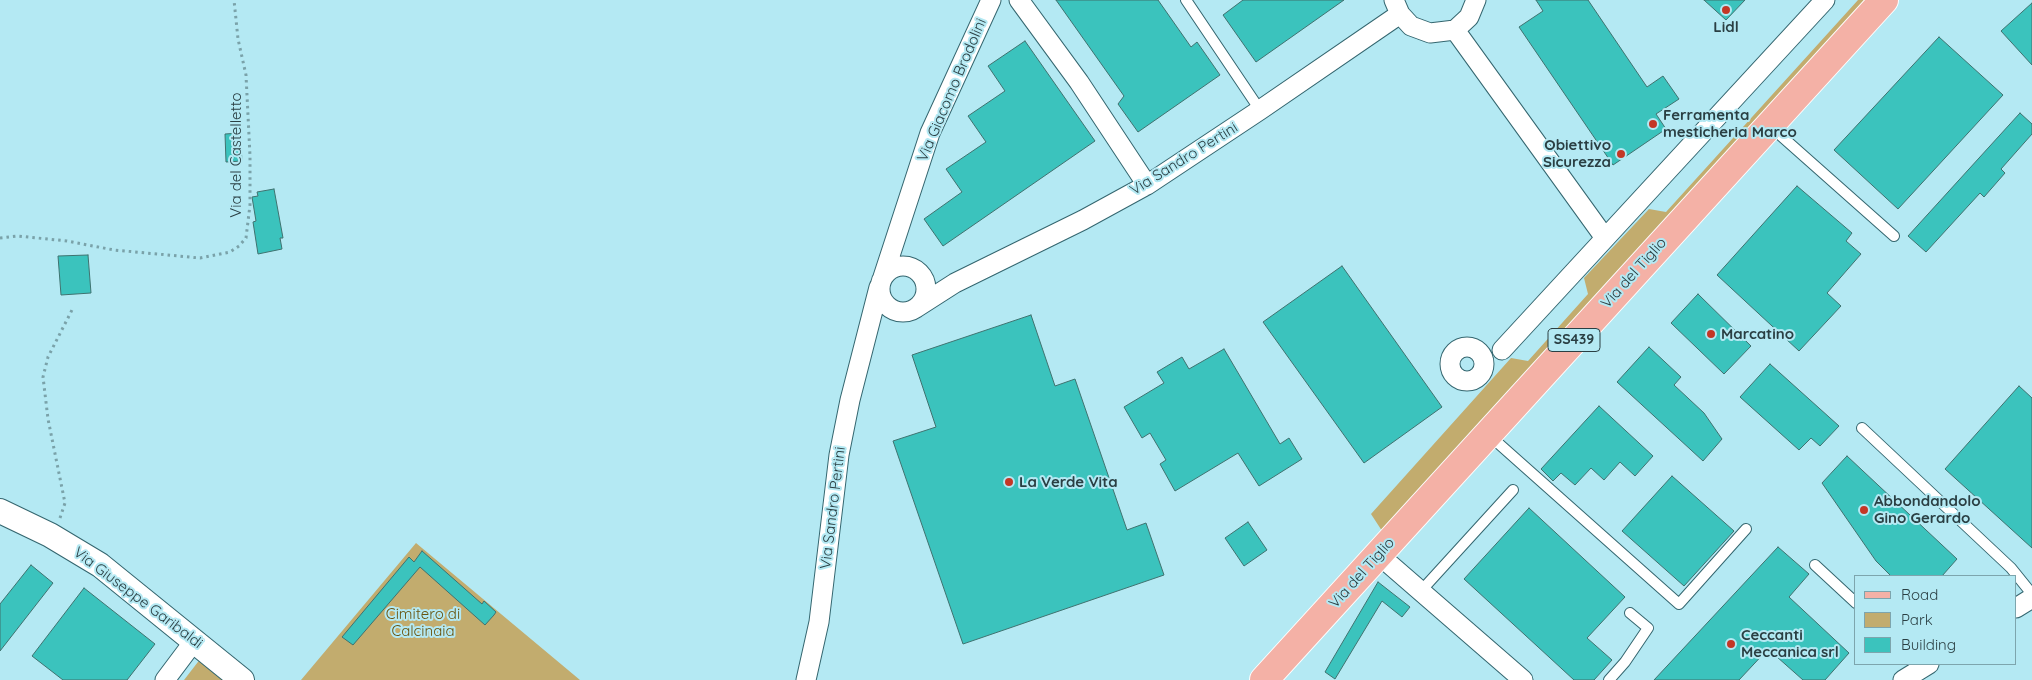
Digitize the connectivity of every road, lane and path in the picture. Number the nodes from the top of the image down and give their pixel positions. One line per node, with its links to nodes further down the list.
1 (234, 0): 15 (path, Via del Castelletto)
2 (991, 0): 14 (street, Via Giacomo Brodolini)
3 (1019, 0): 12 (street)
4 (1186, 0): 10 (lane)
5 (1476, 0): 9 (street)
6 (1826, 0): 16 (street)
7 (1884, 0): 11 (main road, Via del Tiglio / SS439)
8 (1397, 7): 9 (street, Via Sandro Pertini); 10 (street, Via Sandro Pertini)
9 (1455, 30): 16 (street)
10 (1260, 110): 12 (street, Via Sandro Pertini)
11 (1770, 125): 13 (lane); 27 (main road, Via del Tiglio / SS439)
12 (1147, 185): 19 (street, Via Sandro Pertini)
13 (1894, 236)
14 (896, 237): 17 (street); 18 (street, Via Giacomo Brodolini)
15 (0, 238)
16 (1605, 238): 24 (street)
17 (916, 269): 18 (street); 19 (street); 21 (street)
18 (881, 282): 21 (street); 22 (street, Via Sandro Pertini)
19 (955, 283): 21 (street, Via Sandro Pertini)
20 (72, 310): 31 (path)
21 (910, 310): 22 (street, Via Sandro Pertini)
22 (868, 338): 46 (street, Via Sandro Pertini)
23 (1478, 350): 24 (street); 25 (street); 25 (street)
24 (1502, 350): 25 (street)
25 (1482, 374)
26 (1862, 428): 34 (lane)
27 (1488, 434): 30 (lane); 32 (main road, Via del Tiglio / SS439)
28 (1513, 490): 36 (lane)
29 (0, 512): 31 (street, Via Giuseppe Garibaldi)
30 (1746, 529)
31 (50, 535): 42 (street, Via Giuseppe Garibaldi)
32 (1379, 555): 36 (street); 47 (main road, Via del Tiglio / SS439)
33 (1815, 565): 39 (lane)
34 (2017, 575)
35 (2017, 575): 37 (lane)
36 (1420, 592): 48 (street)
37 (2032, 594)
38 (2032, 598): 40 (street)
39 (1854, 601)
40 (2017, 607)
41 (1630, 613): 49 (lane)
42 (195, 640): 44 (street); 45 (street, Via Giuseppe Garibaldi)
43 (1925, 665): 50 (street)
44 (165, 680)
45 (242, 680)
46 (806, 680)
47 (1264, 680)
48 (1523, 680)
49 (1609, 680)
50 (1904, 680)

